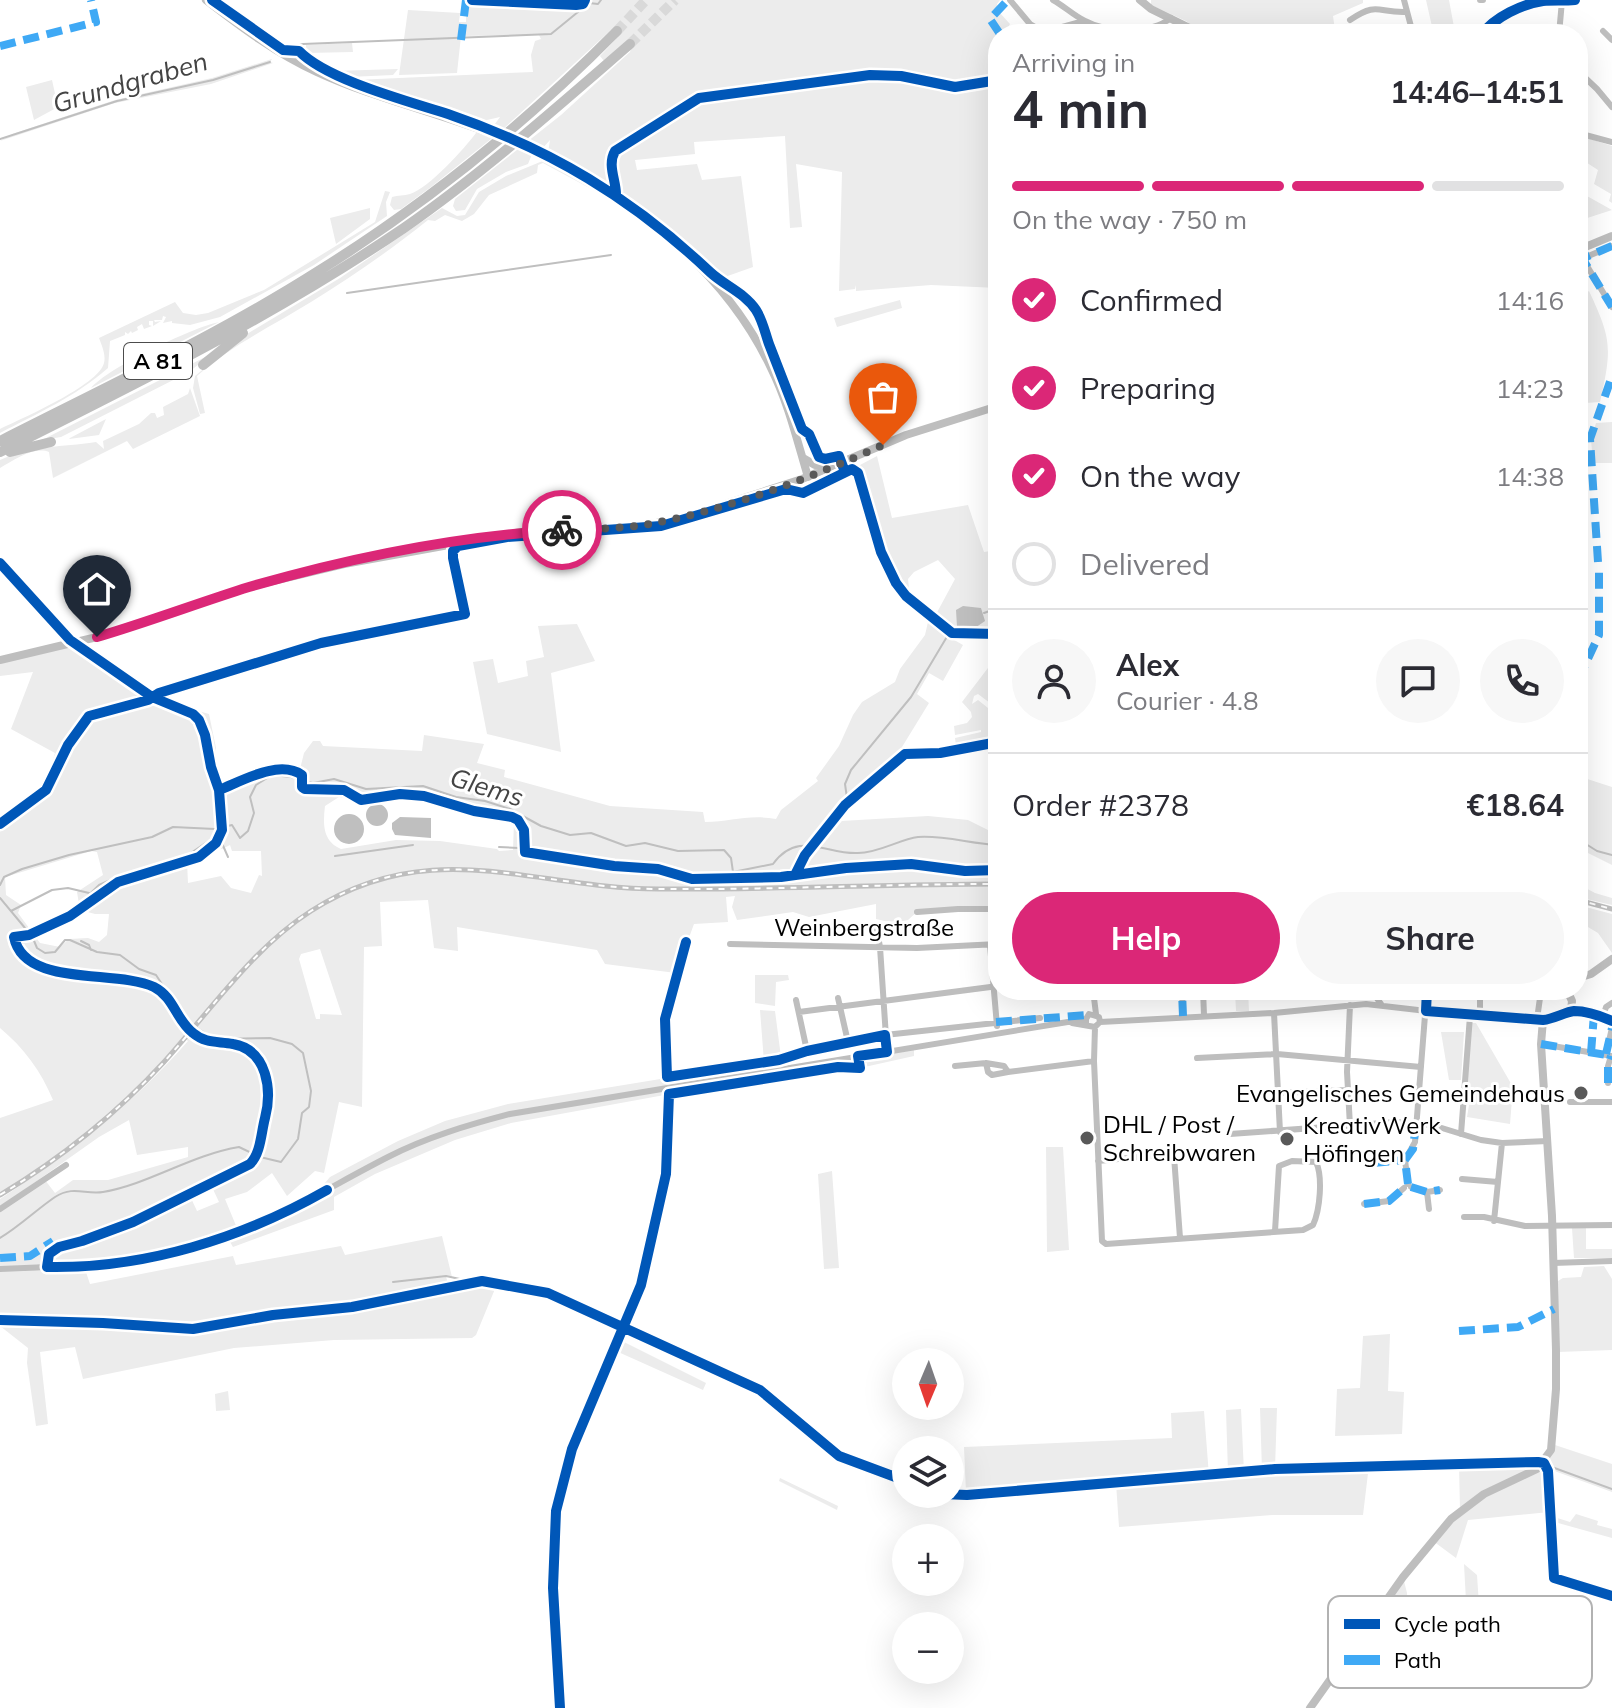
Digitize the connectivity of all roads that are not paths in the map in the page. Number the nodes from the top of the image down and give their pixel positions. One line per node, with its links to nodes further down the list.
1 (206, 0): 45 (main road)
2 (1010, 0): 13 (street)
3 (1053, 0): 12 (street)
4 (1140, 0): 10 (main road)
5 (1404, 0): 9 (street)
6 (1555, 0): 8 (main road); 19 (main road)
7 (1575, 0): 8 (main road)
8 (1562, 1): 20 (street)
9 (1406, 12): 11 (street); 18 (street)
10 (1171, 18): 16 (street); 17 (main road)
11 (1350, 20)
12 (1084, 21): 14 (street); 15 (street)
13 (1030, 24)
14 (1073, 24)
15 (1099, 24)
16 (1158, 24)
17 (1183, 24)
18 (1410, 24)
19 (1492, 24)
20 (1560, 24)
21 (617, 31): 34 (highway, A 81)
22 (1603, 31): 23 (street)
23 (1612, 40)
24 (630, 44): 37 (highway, A 81)
25 (1588, 80): 26 (street)
26 (1612, 107)
27 (1588, 136): 28 (street)
28 (1612, 142)
29 (1612, 236): 30 (main road)
30 (1588, 246)
31 (1612, 246): 32 (street)
32 (1588, 256)
33 (1588, 268): 35 (street)
34 (272, 299): 36 (highway); 41 (highway, A 81)
35 (1612, 307)
36 (229, 316)
37 (262, 316): 38 (highway); 44 (highway, A 81)
38 (203, 365)
39 (75, 396): 41 (highway)
40 (988, 409): 46 (main road)
41 (42, 420): 42 (highway, A 81)
42 (0, 441)
43 (51, 442): 44 (highway)
44 (0, 453)
45 (802, 457): 46 (main road); 47 (main road)
46 (836, 466): 47 (main road)
47 (808, 477): 48 (main road)
48 (0, 660)
49 (988, 909): 50 (street)
50 (917, 912)
51 (876, 925): 54 (street)
52 (730, 944): 54 (street, Weinbergstraße)
53 (988, 945): 54 (street, Weinbergstraße)
54 (880, 947): 59 (street)
55 (1612, 959): 56 (main road)
56 (1588, 975)
57 (988, 987): 59 (street)
58 (838, 998): 73 (street)
59 (882, 999): 73 (street); 90 (street)
60 (796, 1000): 77 (street)
61 (996, 1000): 87 (street)
62 (1093, 1000): 85 (street)
63 (1182, 1000): 80 (street)
64 (1203, 1000): 79 (street)
65 (1378, 1000): 71 (street)
66 (1427, 1000): 76 (street)
67 (1480, 1000): 74 (street)
68 (1540, 1000): 84 (street)
69 (1572, 1000): 75 (main road)
70 (1612, 1003): 82 (street)
71 (1381, 1004): 72 (street); 76 (street)
72 (1350, 1005): 78 (street); 99 (street)
73 (840, 1007): 77 (street); 91 (street)
74 (1480, 1008)
75 (1571, 1010): 82 (street); 84 (main road)
76 (1426, 1011): 81 (street); 103 (street)
77 (799, 1012): 93 (street)
78 (1274, 1013): 79 (street); 95 (street)
79 (1204, 1015): 80 (street)
80 (1183, 1016): 85 (street)
81 (1470, 1016): 84 (street); 114 (street)
82 (1603, 1017): 86 (street)
83 (1040, 1018): 87 (street)
84 (1540, 1019): 92 (main road)
85 (1093, 1021): 89 (street); 100 (street)
86 (1612, 1021)
87 (996, 1022): 89 (street); 90 (street)
88 (1612, 1028): 97 (street)
89 (997, 1033): 94 (street)
90 (885, 1035): 91 (street); 94 (street)
91 (848, 1042): 93 (street)
92 (1541, 1044): 97 (street); 115 (main road)
93 (807, 1051): 96 (street)
94 (887, 1052): 137 (street)
95 (1277, 1054): 98 (street); 99 (street); 107 (street)
96 (785, 1056)
97 (1610, 1056): 105 (street)
98 (1197, 1058)
99 (1349, 1059): 103 (street); 106 (street)
100 (1094, 1061): 104 (street); 118 (street)
101 (986, 1063): 102 (street); 104 (street); 104 (street)
102 (955, 1066)
103 (1421, 1067): 110 (street)
104 (1008, 1072)
105 (1608, 1083)
106 (1347, 1090): 107 (street); 111 (street)
107 (1278, 1093): 112 (street)
108 (1570, 1102): 109 (street)
109 (1612, 1102)
110 (1416, 1123): 111 (street); 114 (street); 117 (street)
111 (1350, 1126): 112 (street)
112 (1280, 1132): 113 (street)
113 (1230, 1134)
114 (1461, 1134): 116 (street)
115 (1548, 1141): 116 (street); 132 (main road)
116 (1502, 1143): 122 (street)
117 (1405, 1160): 119 (street); 123 (street)
118 (1098, 1161): 134 (street); 134 (street)
119 (1373, 1163)
120 (66, 1165): 127 (street)
121 (1462, 1179): 122 (street)
122 (1498, 1182): 130 (street)
123 (1408, 1186): 125 (street); 126 (street)
124 (1440, 1190): 125 (street)
125 (1427, 1192): 128 (street)
126 (1364, 1204)
127 (0, 1209)
128 (1429, 1209)
129 (1464, 1217): 130 (street)
130 (1494, 1221): 132 (street)
131 (1612, 1225): 132 (street)
132 (1552, 1226): 136 (main road)
133 (1275, 1231): 133 (street); 134 (street)
134 (1180, 1238)
135 (1612, 1261): 136 (street)
136 (1553, 1263): 138 (main road)
137 (0, 1269)
138 (1390, 1596)
139 (1328, 1683): 140 (main road)
140 (1310, 1708)

